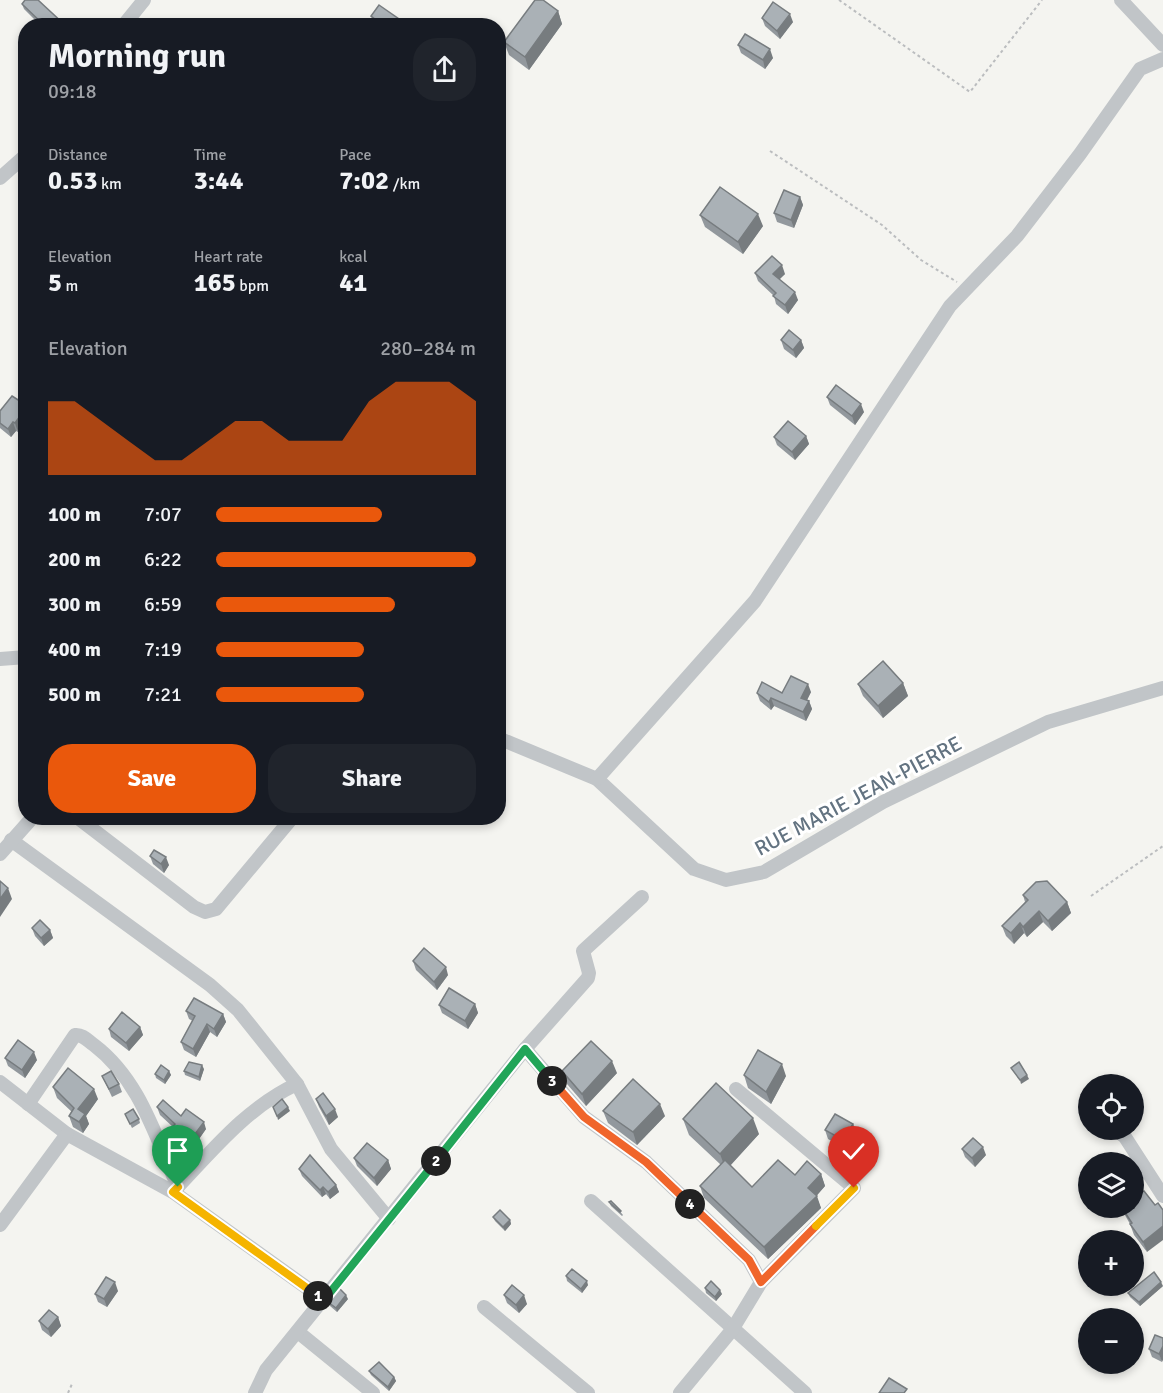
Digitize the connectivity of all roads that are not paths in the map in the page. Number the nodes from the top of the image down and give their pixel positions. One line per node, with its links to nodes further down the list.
1 (144, 0): 3 (street)
2 (1121, 0): 4 (street)
3 (129, 18)
4 (1163, 45)
5 (1163, 59): 12 (street)
6 (18, 162): 7 (street)
7 (0, 178)
8 (18, 658): 9 (street)
9 (0, 659)
10 (1163, 688): 12 (street, RUE MARIE JEAN-PIERRE)
11 (506, 741): 12 (street, RUE MARIE JEAN-PIERRE)
12 (597, 779)
13 (25, 825): 16 (street)
14 (87, 825): 15 (street)
15 (286, 825)
16 (11, 840): 17 (street); 21 (street)
17 (0, 854)
18 (642, 897): 19 (street)
19 (525, 1049): 29 (street); 31 (street)
20 (0, 1082): 23 (street)
21 (297, 1084): 26 (street); 29 (street)
22 (736, 1089): 31 (street)
23 (28, 1104): 24 (street); 26 (street)
24 (67, 1134): 26 (street); 30 (street)
25 (1127, 1140): 27 (street)
26 (175, 1189): 32 (street)
27 (1163, 1196)
28 (591, 1201): 34 (street)
29 (388, 1220): 32 (street)
30 (0, 1225)
31 (761, 1282): 34 (street)
32 (324, 1300): 35 (street)
33 (484, 1307): 38 (street)
34 (732, 1330): 39 (street); 40 (street)
35 (298, 1332): 36 (street); 37 (street)
36 (255, 1393)
37 (373, 1393)
38 (588, 1393)
39 (680, 1393)
40 (805, 1393)

